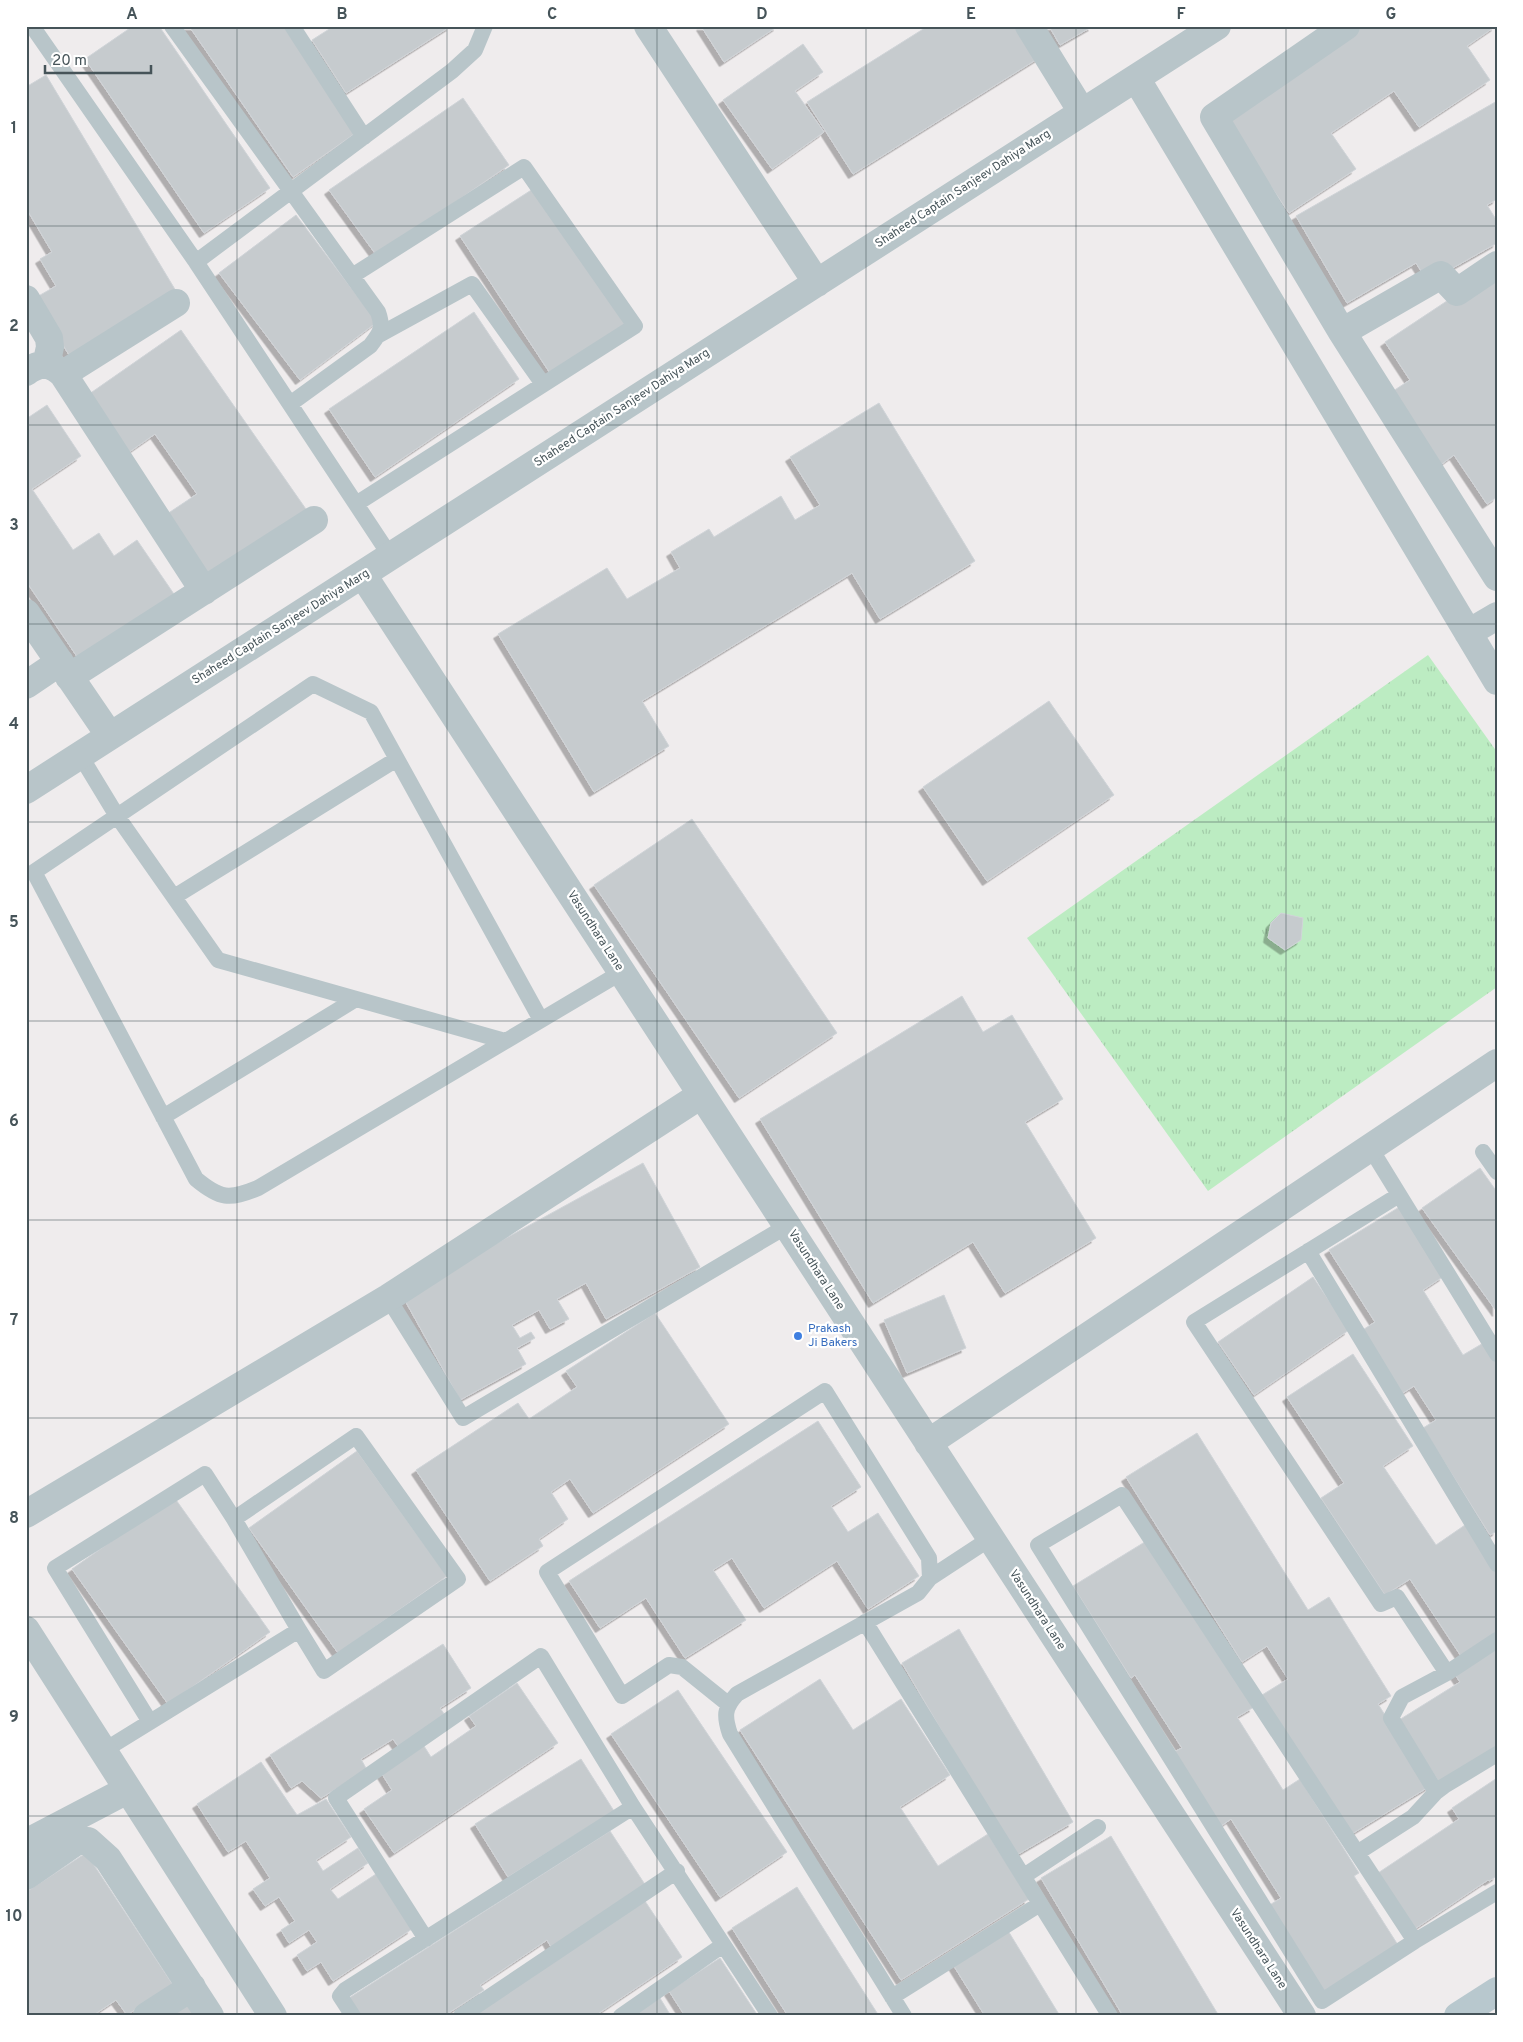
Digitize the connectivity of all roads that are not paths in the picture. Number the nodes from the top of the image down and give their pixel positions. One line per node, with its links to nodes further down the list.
1 (32, 26): 13 (lane)
2 (172, 26): 12 (lane)
3 (292, 26): 11 (lane)
4 (485, 26): 11 (lane)
5 (648, 26): 16 (street)
6 (1029, 26): 10 (street)
7 (1217, 26): 9 (street, Shaheed Captain Sanjeev Dahiya Marg)
8 (1346, 26): 19 (street)
9 (1136, 78): 10 (street, Shaheed Captain Sanjeev Dahiya Marg); 32 (street)
10 (1082, 112): 16 (street, Shaheed Captain Sanjeev Dahiya Marg)
11 (364, 137): 12 (lane)
12 (290, 192): 13 (lane); 15 (lane)
13 (196, 262): 23 (lane)
14 (1497, 265): 19 (street)
15 (352, 276): 20 (lane); 22 (lane)
16 (817, 283): 26 (street, Shaheed Captain Sanjeev Dahiya Marg)
17 (26, 299): 21 (street)
18 (176, 304): 21 (street)
19 (1342, 332): 28 (street)
20 (379, 335): 22 (lane); 23 (lane)
21 (45, 370): 29 (street)
22 (543, 384): 24 (lane)
23 (290, 404): 24 (lane)
24 (356, 504): 26 (lane)
25 (314, 520): 29 (street)
26 (391, 557): 27 (street, Shaheed Captain Sanjeev Dahiya Marg)
27 (363, 575): 36 (street, Shaheed Captain Sanjeev Dahiya Marg); 42 (street, Vasundhara Lane)
28 (1497, 577)
29 (204, 591): 33 (street)
30 (26, 613): 33 (street)
31 (1497, 616): 32 (street)
32 (1468, 633): 34 (street)
33 (65, 669): 35 (street); 36 (street)
34 (1497, 681)
35 (26, 685)
36 (110, 736): 37 (street, Shaheed Captain Sanjeev Dahiya Marg)
37 (80, 755): 39 (street, Shaheed Captain Sanjeev Dahiya Marg); 40 (lane)
38 (397, 759): 40 (lane); 41 (lane); 44 (lane)
39 (26, 790)
40 (117, 816): 41 (lane); 48 (lane)
41 (174, 897): 43 (lane)
42 (622, 972): 44 (lane); 47 (street, Vasundhara Lane)
43 (356, 1000): 45 (lane); 48 (lane)
44 (541, 1020): 45 (lane)
45 (506, 1042): 48 (lane)
46 (1497, 1063): 49 (street)
47 (702, 1095): 53 (street, Vasundhara Lane); 55 (street)
48 (163, 1117)
49 (1371, 1148): 52 (lane); 57 (street)
50 (1483, 1152): 51 (lane)
51 (1497, 1172)
52 (1399, 1195): 54 (lane); 56 (lane)
53 (787, 1226): 55 (lane); 57 (street, Vasundhara Lane)
54 (1308, 1251): 61 (lane); 67 (lane)
55 (388, 1298): 58 (street)
56 (1497, 1354)
57 (928, 1443): 60 (street, Vasundhara Lane)
58 (26, 1514)
59 (234, 1519): 65 (lane); 65 (lane); 69 (lane)
60 (990, 1538): 62 (lane); 98 (street, Vasundhara Lane)
61 (1497, 1564)
62 (930, 1578): 63 (lane); 68 (lane)
63 (865, 1622): 68 (lane); 80 (lane)
64 (26, 1630): 70 (street)
65 (299, 1630): 69 (lane)
66 (1497, 1640): 67 (lane)
67 (1447, 1673): 73 (lane)
68 (728, 1704): 88 (lane)
69 (150, 1722): 70 (lane)
70 (103, 1751): 72 (street)
71 (1497, 1754): 73 (lane)
72 (127, 1790): 76 (street); 91 (street)
73 (1436, 1792): 77 (lane)
74 (633, 1808): 78 (lane); 83 (lane); 83 (lane)
75 (1098, 1827): 80 (lane)
76 (26, 1843)
77 (1357, 1853): 84 (lane); 84 (lane)
78 (677, 1872): 85 (lane); 93 (lane)
79 (26, 1876): 86 (street)
80 (1024, 1876): 82 (lane)
81 (1497, 1892): 84 (lane)
82 (1040, 1904): 88 (lane); 97 (lane)
83 (426, 1939): 92 (lane)
84 (1415, 1941)
85 (723, 1944): 94 (lane); 95 (lane)
86 (192, 1987): 89 (street); 90 (street)
87 (1497, 1991): 99 (street)
88 (892, 1996): 96 (lane)
89 (146, 2016)
90 (210, 2016)
91 (273, 2016)
92 (353, 2016)
93 (461, 2016)
94 (621, 2016)
95 (770, 2016)
96 (904, 2016)
97 (1110, 2016)
98 (1302, 2016)
99 (1458, 2016)

